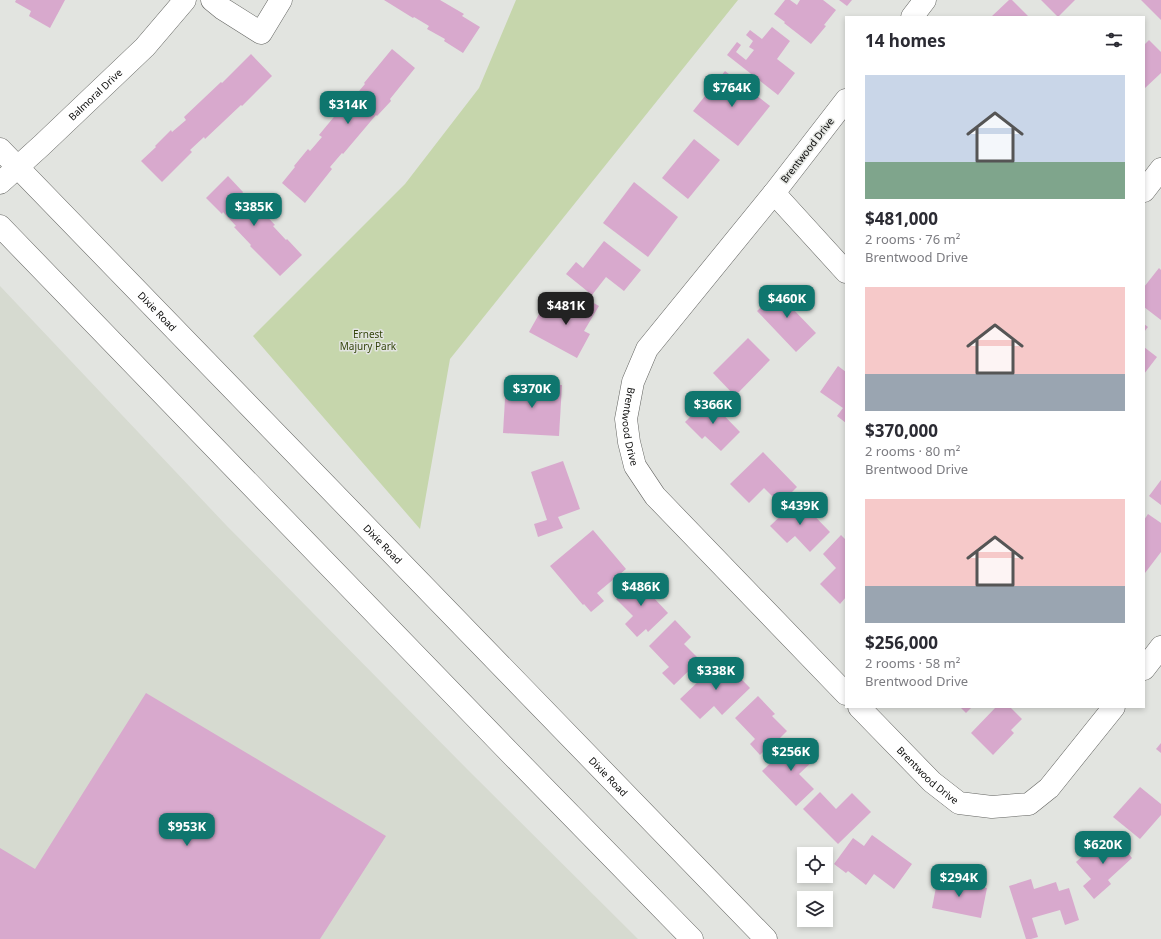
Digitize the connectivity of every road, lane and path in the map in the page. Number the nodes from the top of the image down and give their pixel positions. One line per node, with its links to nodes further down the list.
1 (185, 0): 8 (main road, Balmoral Drive)
2 (212, 0): 3 (main road)
3 (281, 0)
4 (925, 0): 5 (main road)
5 (913, 16)
6 (845, 101): 12 (main road, Brentwood Drive)
7 (0, 149): 8 (main road, Dixie Road)
8 (18, 168): 10 (main road, Balmoral Drive); 21 (main road, Dixie Road)
9 (1161, 169): 11 (main road)
10 (0, 183)
11 (1145, 190)
12 (774, 193): 14 (main road); 17 (main road, Brentwood Drive)
13 (0, 226): 20 (main road)
14 (845, 271)
15 (1161, 647): 16 (main road)
16 (1145, 668)
17 (845, 693)
18 (860, 708): 19 (main road, Brentwood Drive)
19 (1113, 708)
20 (692, 939)
21 (766, 939)

